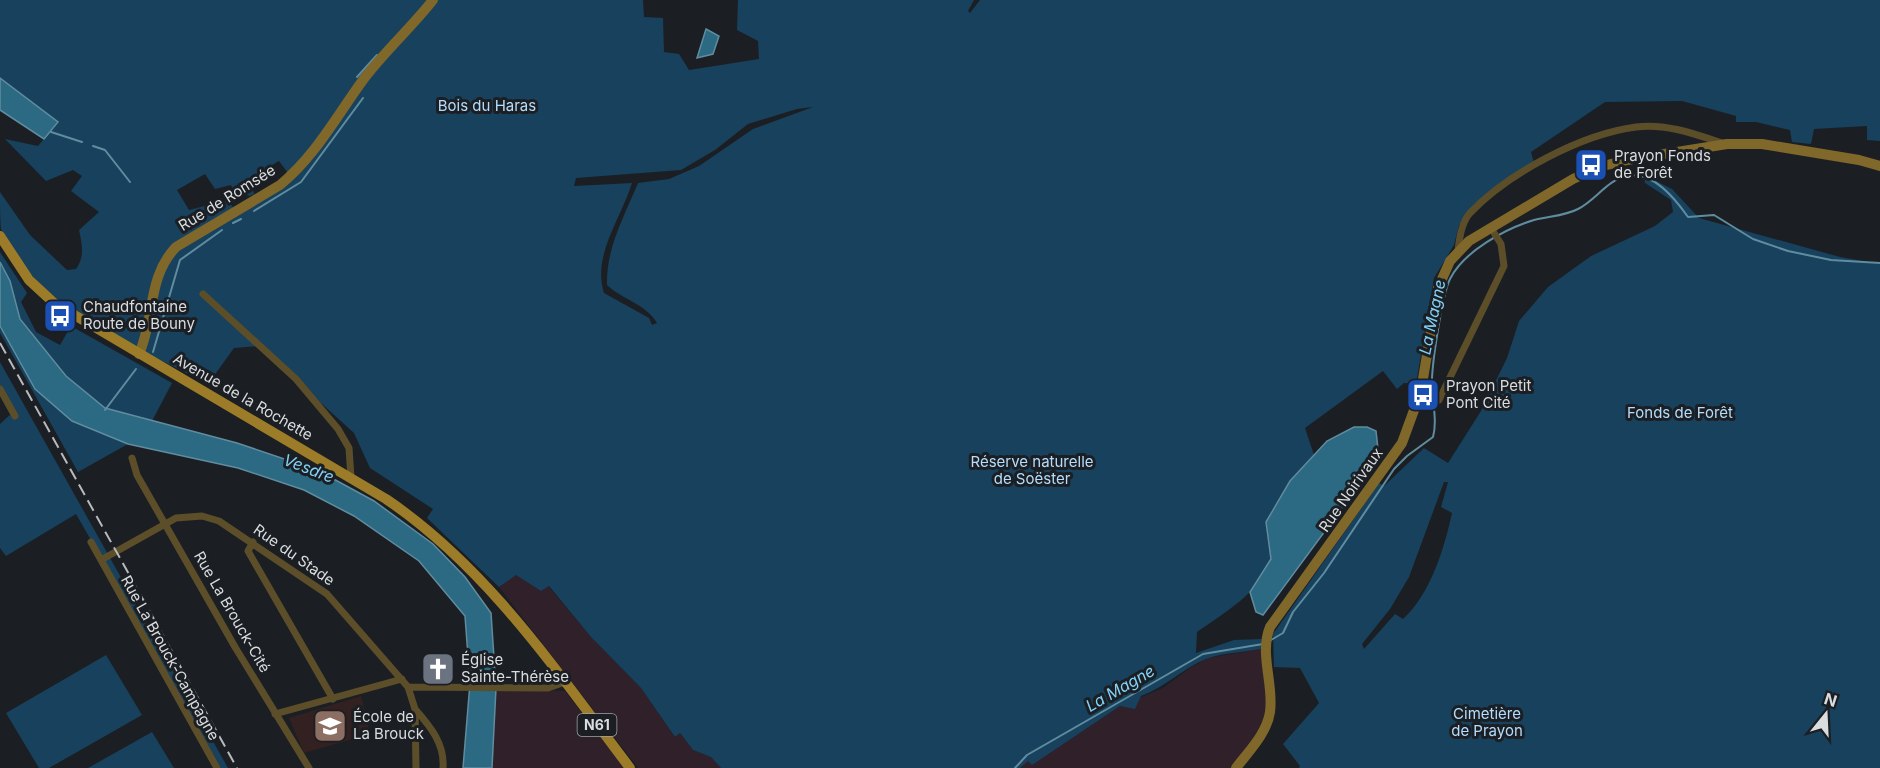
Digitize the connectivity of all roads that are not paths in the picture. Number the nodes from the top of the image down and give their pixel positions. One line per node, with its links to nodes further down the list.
1 (433, 0): 8 (main road, Rue de Romsée)
2 (1727, 144): 3 (main road, Rue Noirivaux); 4 (main road, Rue Noirivaux); 6 (street)
3 (1880, 166)
4 (1494, 231): 6 (main road, Rue Noirivaux); 10 (street)
5 (0, 236): 8 (main road, Avenue de la Rochette / N61)
6 (1457, 253): 29 (main road, Rue Noirivaux)
7 (203, 294): 13 (street)
8 (139, 354): 13 (main road, Avenue de la Rochette / N61)
9 (0, 389): 11 (street)
10 (1439, 400)
11 (15, 416)
12 (132, 458): 14 (street, Rue La Brouck-Cité)
13 (351, 478): 19 (main road, Avenue de la Rochette / N61)
14 (165, 524): 16 (street, Rue du Stade); 17 (street); 23 (street, Rue La Brouck-Cité)
15 (91, 542): 17 (street, Rue La Brouck-Campagne)
16 (253, 542): 18 (street, Rue du Stade); 21 (street)
17 (101, 560): 24 (street, Rue La Brouck-Campagne)
18 (402, 679): 20 (street, Rue du Stade); 21 (street)
19 (564, 682): 20 (street); 28 (main road, N61)
20 (408, 687): 22 (street, Rue du Stade)
21 (333, 699): 23 (street)
22 (415, 709): 26 (street); 27 (street)
23 (275, 714): 25 (street, Rue La Brouck-Cité)
24 (217, 768)
25 (309, 768)
26 (416, 768)
27 (443, 768)
28 (630, 768)
29 (1236, 768)

